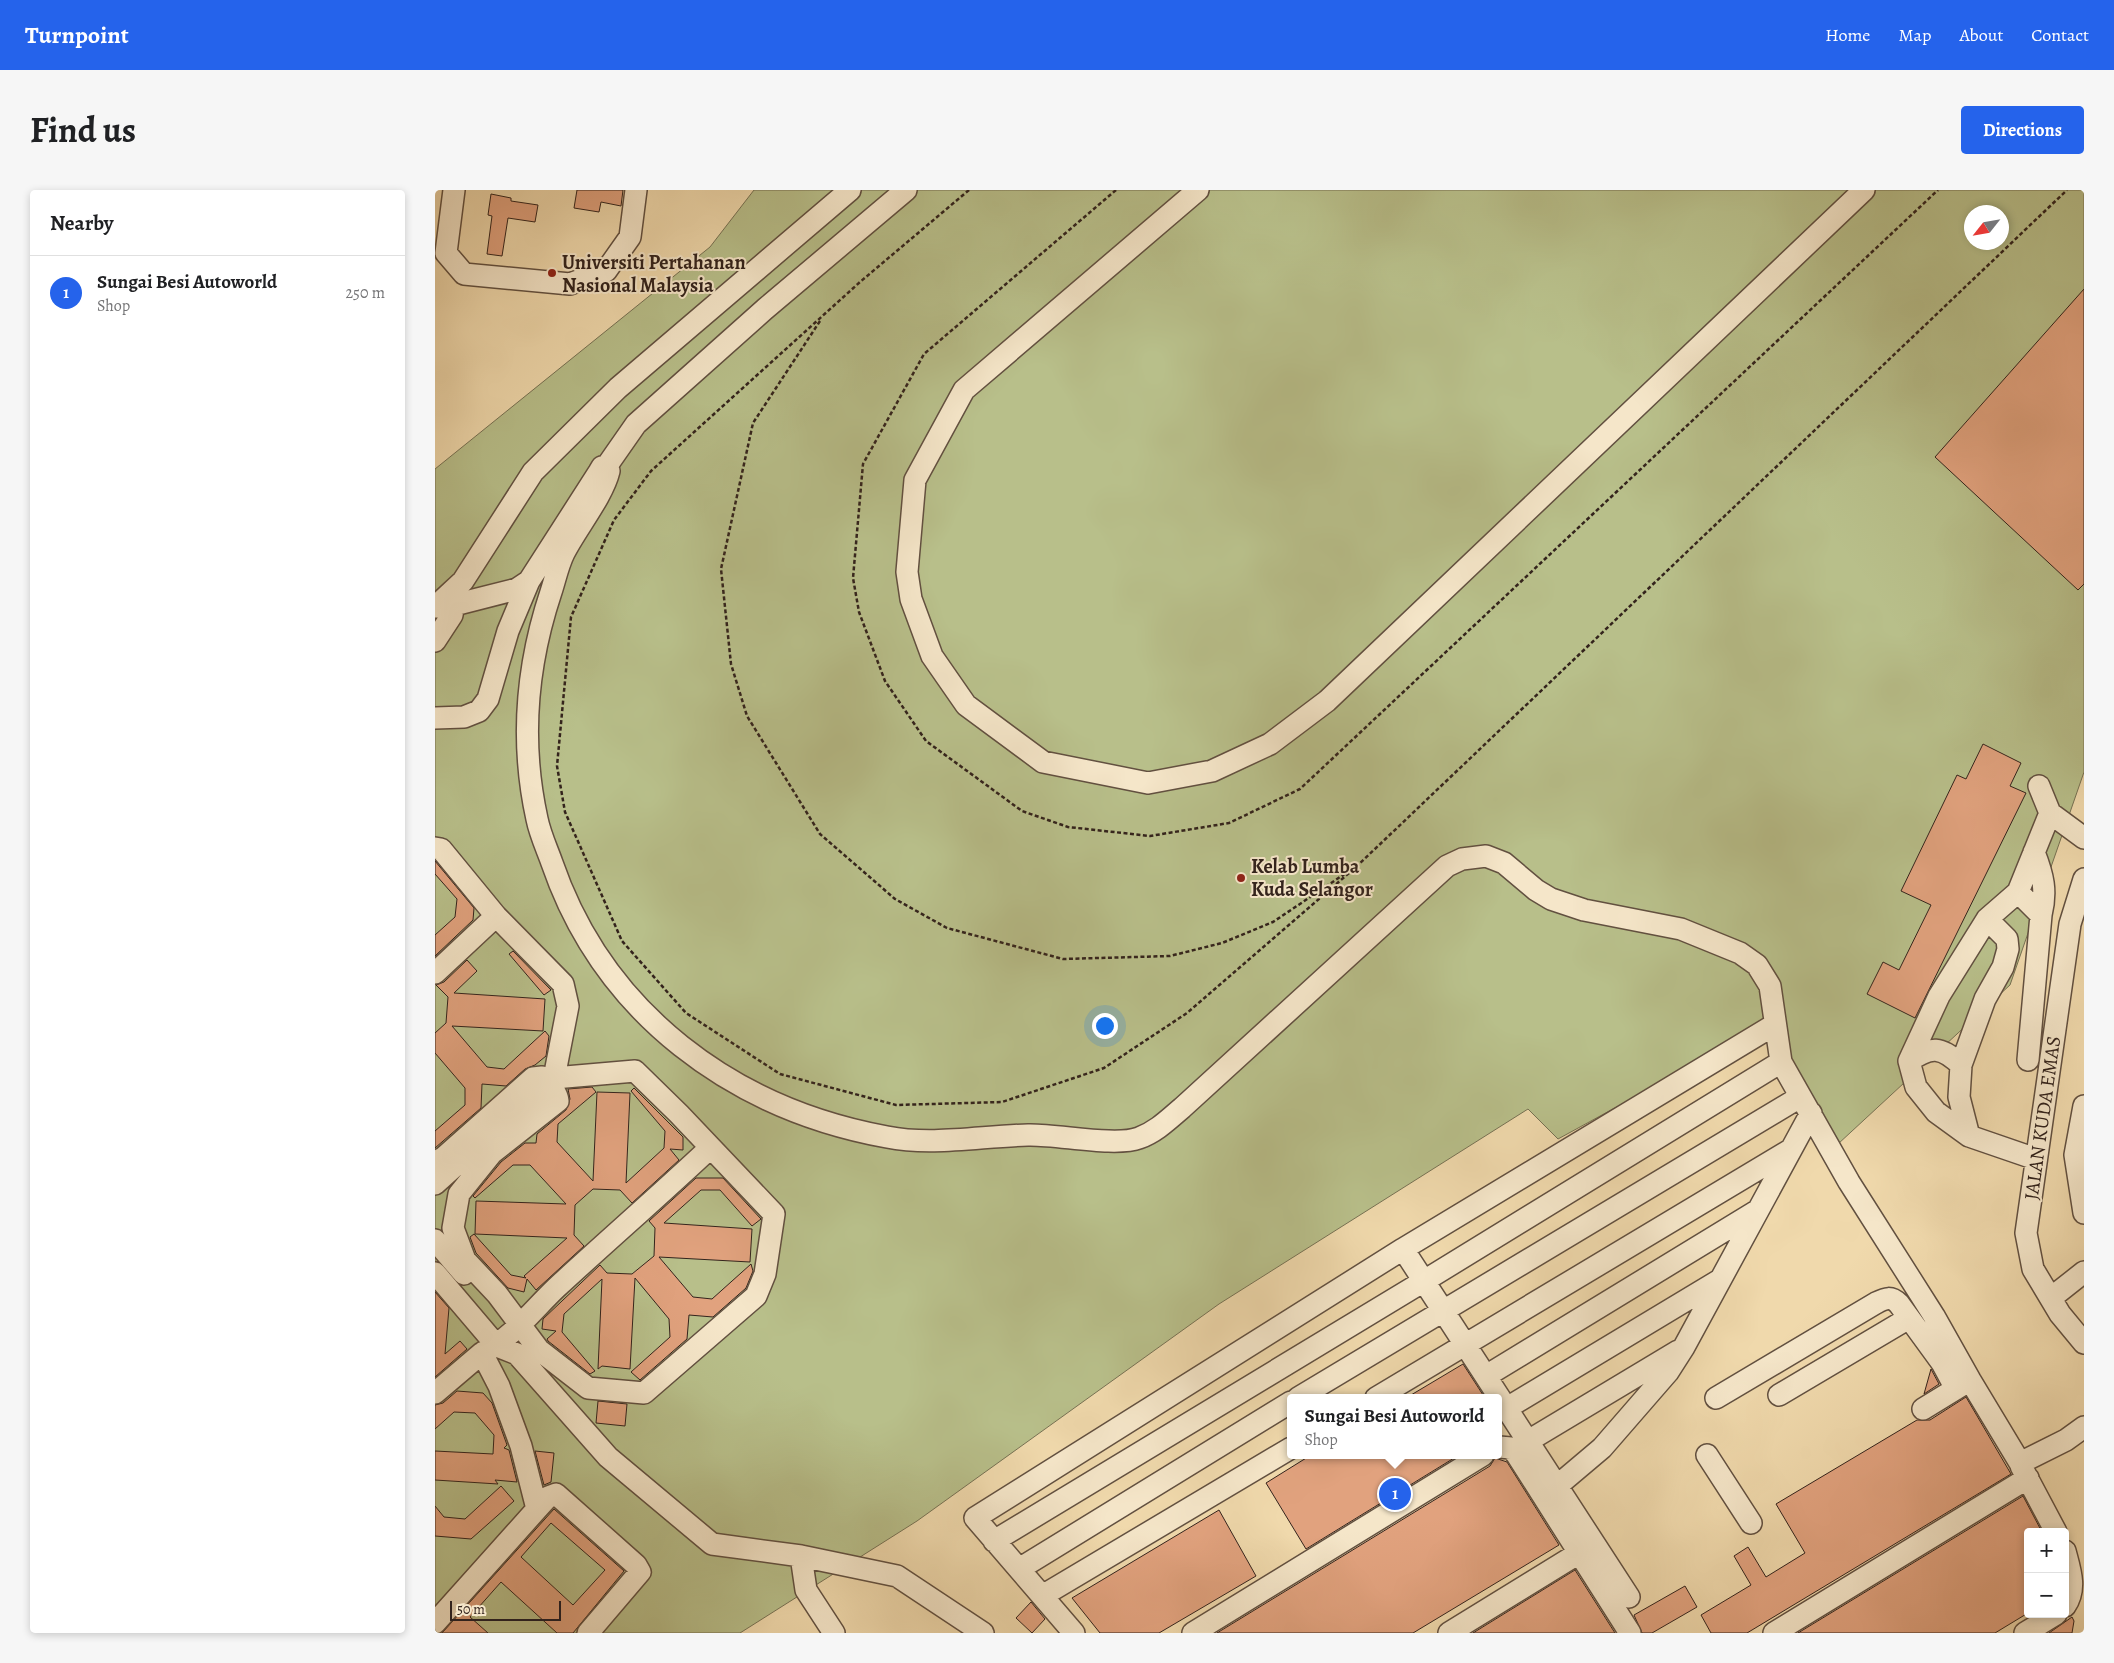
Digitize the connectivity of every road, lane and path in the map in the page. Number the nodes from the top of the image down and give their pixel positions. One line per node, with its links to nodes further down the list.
1 (454, 190): 2 (street)
2 (636, 190)
3 (850, 190): 14 (street)
4 (907, 190): 12 (street)
5 (969, 190): 11 (path)
6 (1116, 190): 9 (path)
7 (1198, 190): 8 (street)
8 (1864, 190)
9 (1938, 190)
10 (2067, 190): 22 (path)
11 (860, 282): 22 (path); 22 (path)
12 (606, 467): 13 (street); 29 (street)
13 (529, 581): 14 (street); 16 (street)
14 (448, 599): 15 (street)
15 (435, 641)
16 (435, 718)
17 (2039, 786): 18 (street)
18 (2050, 813): 19 (street); 21 (street)
19 (2084, 838)
20 (435, 848): 26 (street)
21 (2034, 852): 24 (street); 25 (street)
22 (1356, 867)
23 (2084, 879): 40 (street, JALAN KUDA EMAS)
24 (2018, 892): 25 (street); 27 (street)
25 (2041, 915): 30 (street)
26 (496, 916): 28 (street); 34 (street)
27 (1987, 919): 31 (street); 33 (street)
28 (435, 973)
29 (1774, 1025): 32 (street); 46 (street)
30 (2028, 1060)
31 (1909, 1061): 33 (street); 37 (street)
32 (1781, 1062): 35 (street); 49 (street)
33 (1961, 1065): 37 (street)
34 (550, 1081): 38 (street); 41 (street); 42 (street); 54 (street)
35 (1806, 1105): 39 (street); 52 (street); 59 (street)
36 (2084, 1106): 44 (street)
37 (1969, 1136): 40 (street)
38 (710, 1148): 54 (street); 54 (street)
39 (1790, 1150): 43 (street); 56 (street)
40 (2036, 1159): 51 (street, JALAN KUDA EMAS)
41 (435, 1162)
42 (435, 1184)
43 (1757, 1211): 50 (street); 58 (street)
44 (2084, 1213)
45 (435, 1240): 54 (street)
46 (1403, 1249): 49 (street); 82 (street)
47 (2084, 1272): 51 (street)
48 (435, 1273): 54 (street)
49 (1424, 1281): 52 (street); 82 (street)
50 (1718, 1281): 57 (street); 69 (street)
51 (2051, 1298): 55 (street, JALAN KUDA EMAS)
52 (1443, 1309): 56 (street); 61 (street)
53 (1908, 1317): 59 (street); 64 (street); 65 (street); 67 (street)
54 (503, 1338): 60 (street); 79 (street); 84 (street)
55 (2084, 1343)
56 (1466, 1344): 58 (street); 62 (street)
57 (1684, 1347): 72 (street); 78 (street)
58 (1486, 1376): 63 (street)
59 (1963, 1385): 70 (street); 77 (street)
60 (435, 1393)
61 (1305, 1394)
62 (1383, 1394)
63 (1498, 1394)
64 (1779, 1394)
65 (1803, 1397)
66 (1502, 1400): 69 (street)
67 (1721, 1403)
68 (1287, 1404): 86 (street)
69 (1507, 1408): 72 (street)
70 (1923, 1409)
71 (2084, 1427): 77 (street)
72 (1528, 1442): 78 (street)
73 (1502, 1447): 83 (street)
74 (1287, 1450): 87 (street)
75 (1707, 1455): 80 (street)
76 (1476, 1459): 97 (street)
77 (2024, 1470): 81 (street); 92 (street)
78 (1557, 1486): 88 (street)
79 (537, 1509): 91 (street); 93 (street)
80 (1751, 1523)
81 (2054, 1528)
82 (994, 1540): 86 (street)
83 (1579, 1552): 98 (street); 99 (street)
84 (801, 1556): 94 (street); 95 (street)
85 (2069, 1566): 89 (street)
86 (1019, 1569): 87 (street)
87 (1042, 1596): 96 (street)
88 (1629, 1597)
89 (2069, 1600)
90 (2049, 1618): 100 (street)
91 (435, 1623)
92 (1784, 1630)
93 (588, 1633)
94 (834, 1633)
95 (983, 1633)
96 (1074, 1633)
97 (1193, 1633)
98 (1449, 1633)
99 (1630, 1633)
100 (2025, 1633)

